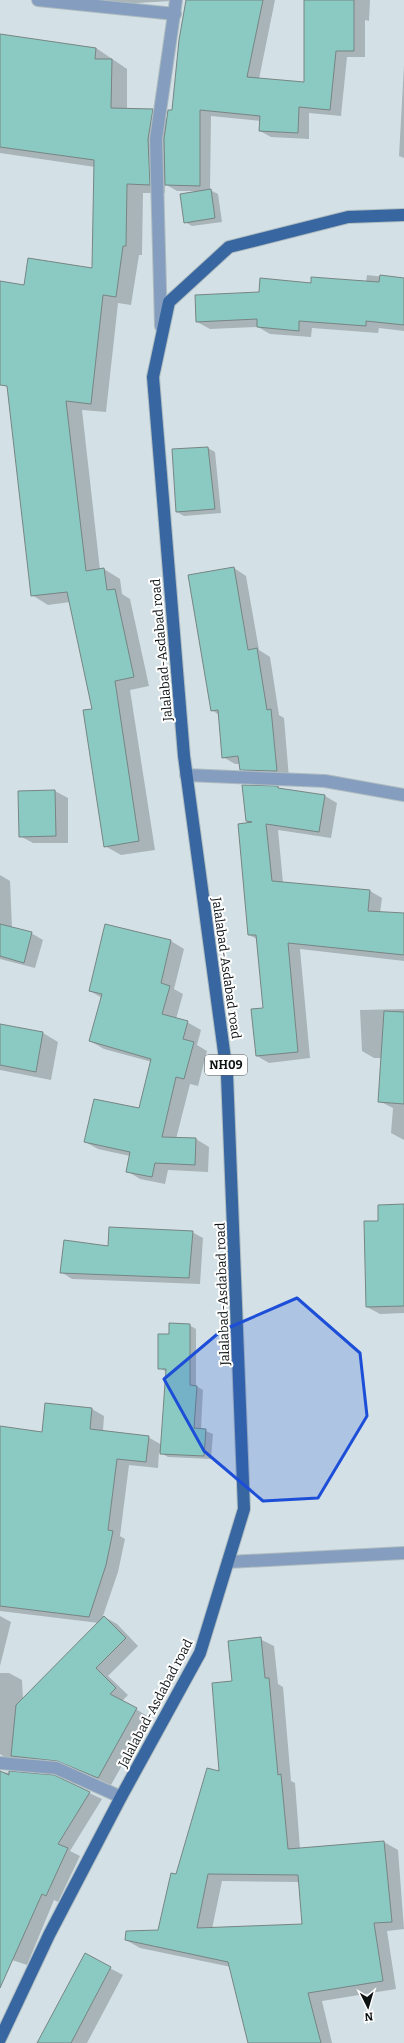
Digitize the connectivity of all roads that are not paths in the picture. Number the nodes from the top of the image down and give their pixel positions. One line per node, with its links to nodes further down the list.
1 (38, 0): 3 (street)
2 (176, 0): 3 (street)
3 (175, 14): 5 (street)
4 (404, 215): 5 (main road, Jalalabad-Asdabad road / NH09)
5 (162, 337): 6 (main road, Jalalabad-Asdabad road / NH09)
6 (186, 775): 7 (street); 9 (main road, Jalalabad-Asdabad road / NH09)
7 (404, 795)
8 (404, 1553): 9 (street)
9 (228, 1562): 11 (main road, Jalalabad-Asdabad road / NH09)
10 (0, 1763): 11 (street)
11 (121, 1797): 12 (main road, Jalalabad-Asdabad road / NH09)
12 (0, 2039)

